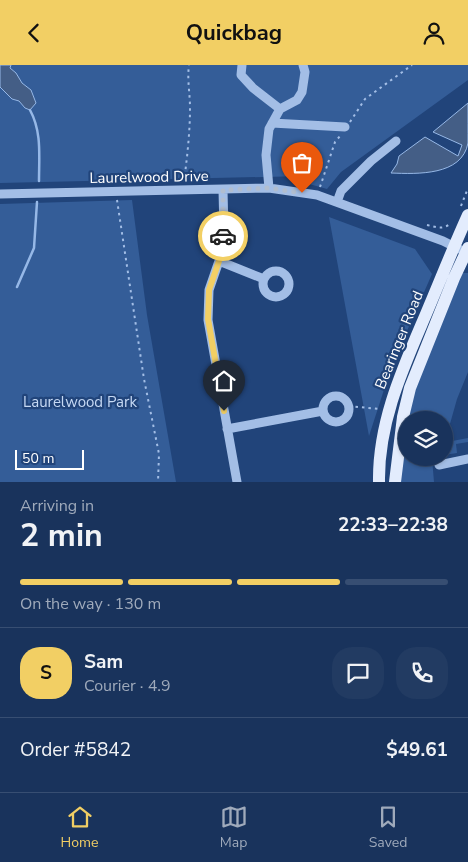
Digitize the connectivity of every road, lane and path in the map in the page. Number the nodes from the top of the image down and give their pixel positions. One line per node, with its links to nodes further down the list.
1 (189, 65): 9 (path)
2 (242, 65): 5 (street)
3 (303, 65): 5 (street)
4 (412, 65): 7 (path)
5 (280, 109): 6 (street)
6 (272, 123): 7 (street); 10 (street)
7 (346, 127): 13 (path)
8 (396, 141): 16 (street)
9 (184, 183)
10 (269, 188): 12 (street, Laurelwood Drive); 16 (street, Laurelwood Drive)
11 (468, 188): 17 (path)
12 (223, 190): 14 (street, Laurelwood Drive); 20 (street)
13 (318, 191)
14 (0, 194)
15 (117, 198): 28 (path)
16 (337, 202): 18 (street, Laurelwood Drive)
17 (463, 214): 18 (main road, Bearinger Road)
18 (454, 246): 19 (street, Laurelwood Drive); 24 (main road, Bearinger Road)
19 (467, 251): 31 (main road)
20 (219, 261): 21 (street); 25 (street)
21 (264, 279)
22 (349, 406): 23 (street); 23 (street); 24 (path)
23 (323, 411): 25 (street)
24 (389, 412): 30 (main road, Bearinger Road)
25 (227, 429): 29 (street)
26 (468, 459): 27 (street)
27 (453, 462)
28 (158, 482)
29 (237, 482)
30 (379, 482)
31 (395, 482)

